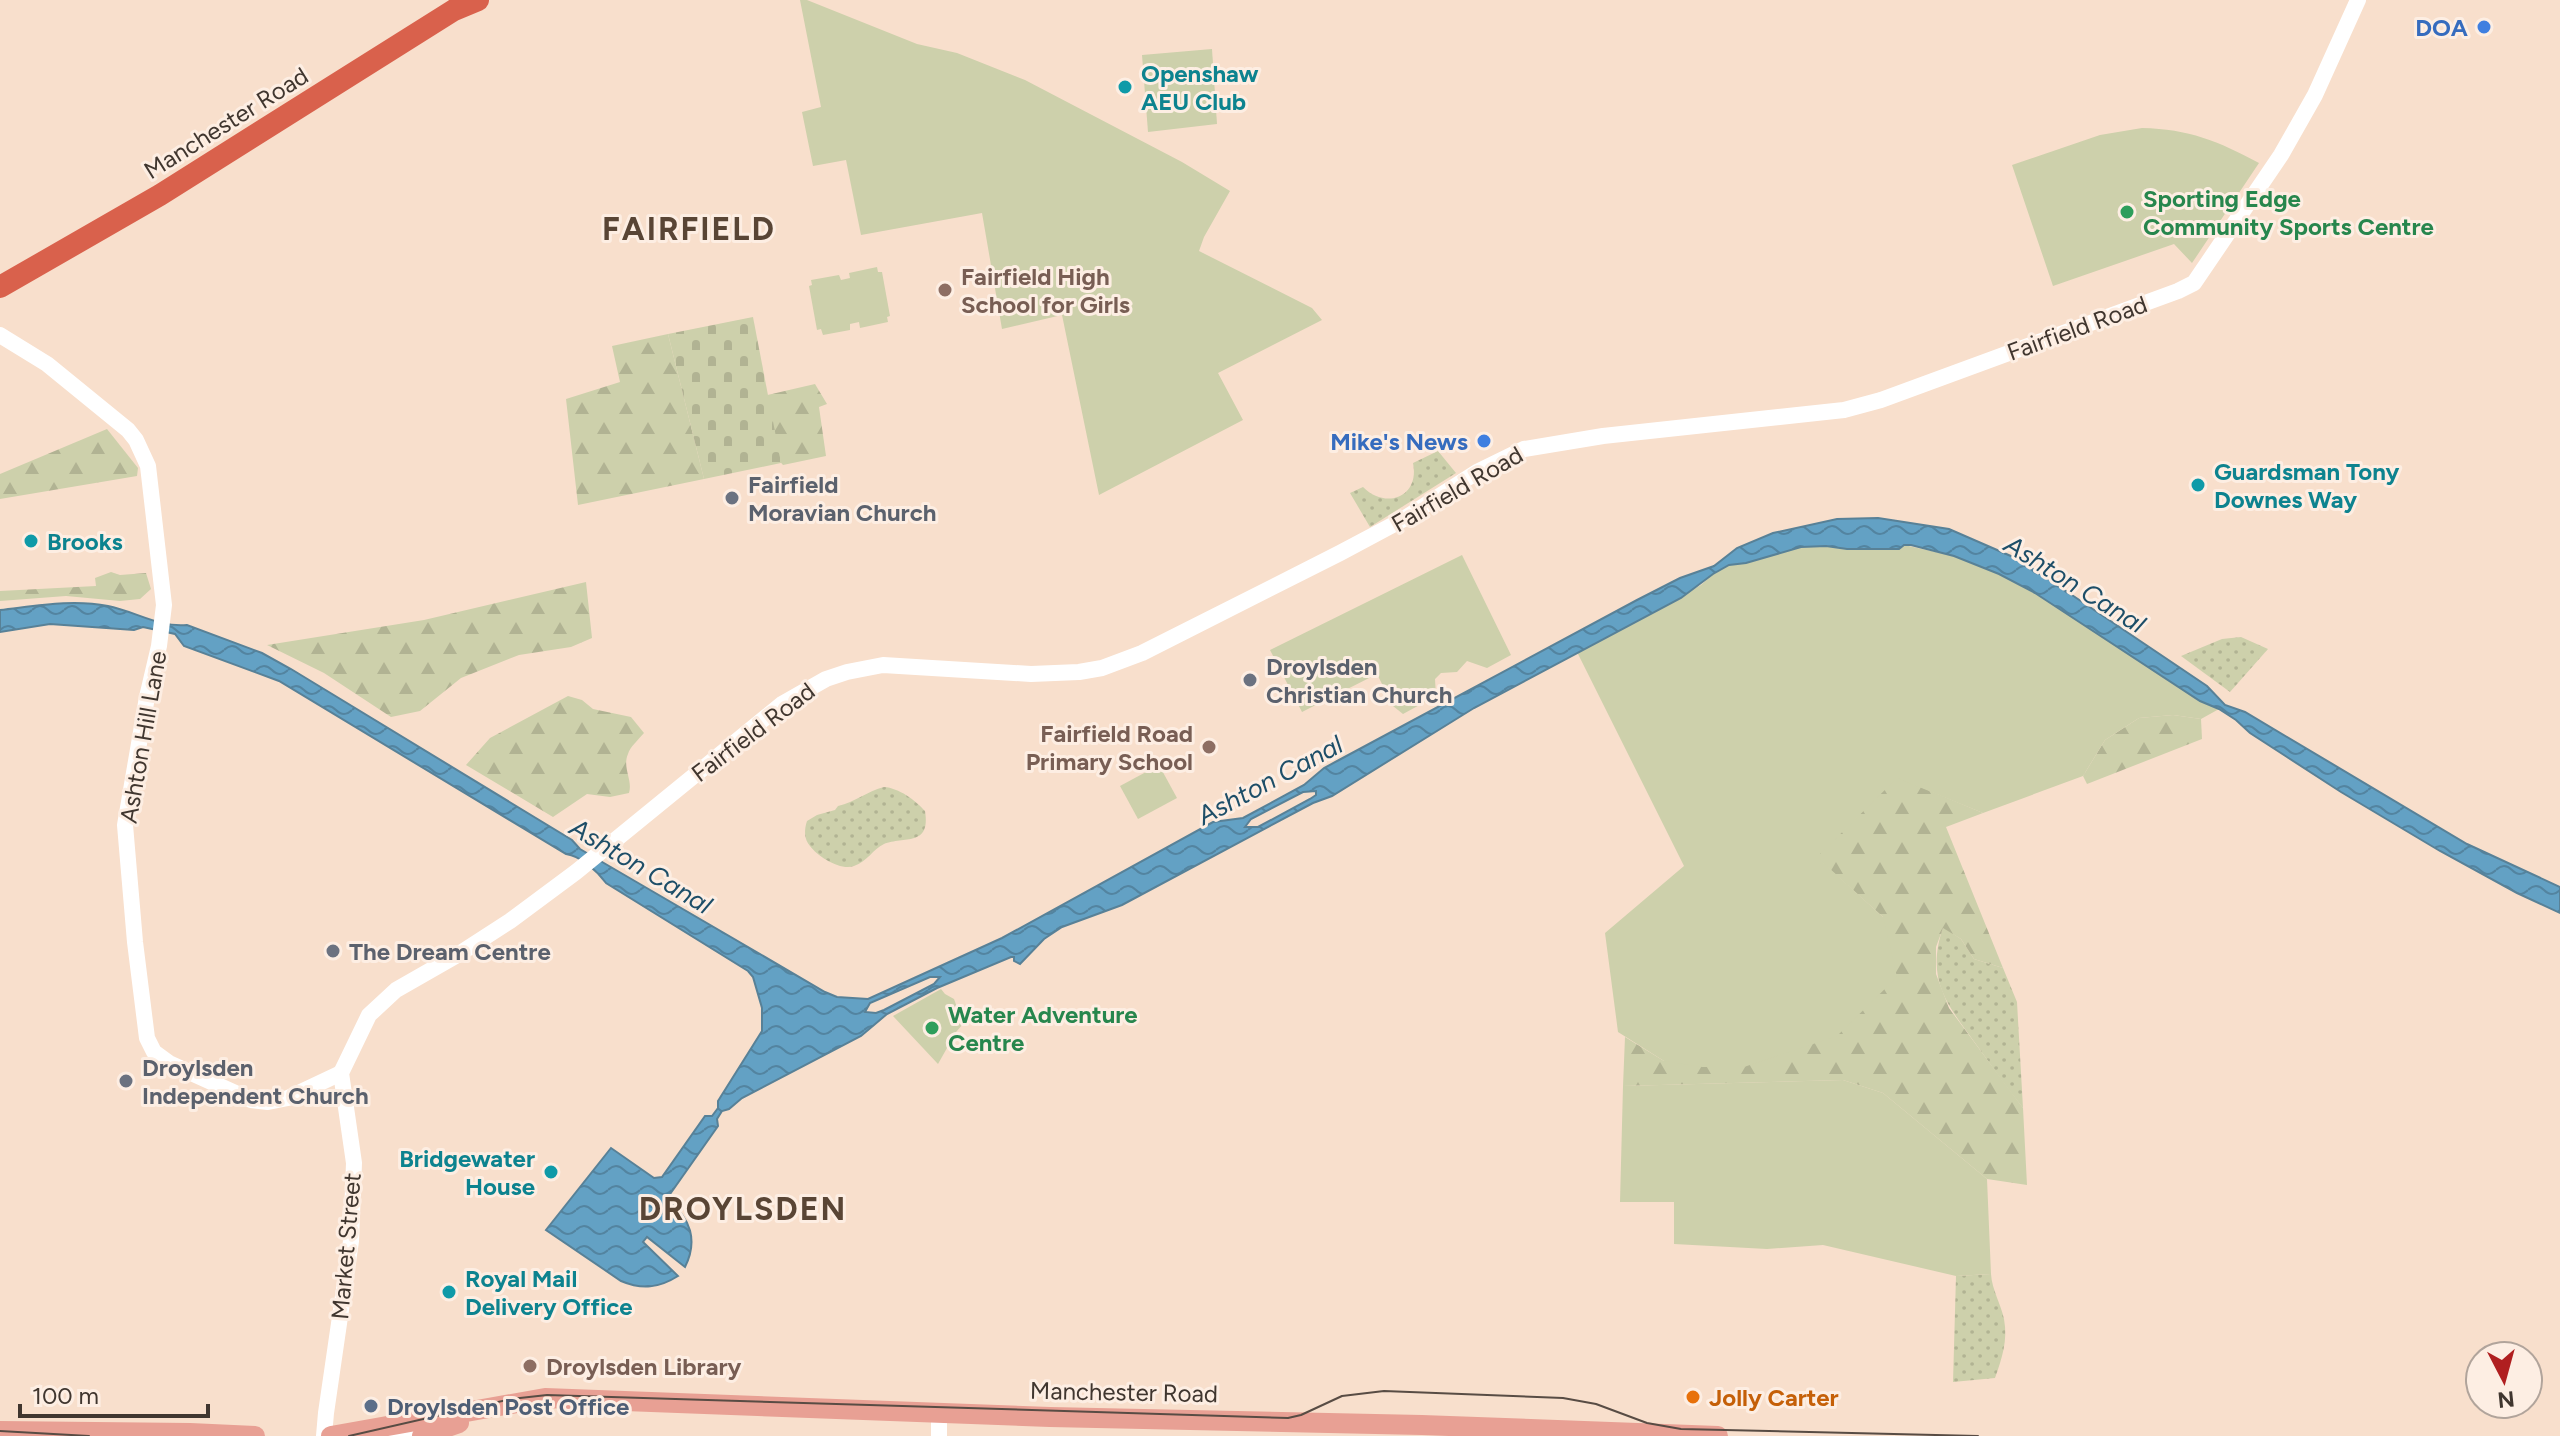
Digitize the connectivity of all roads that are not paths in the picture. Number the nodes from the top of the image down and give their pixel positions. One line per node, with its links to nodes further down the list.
1 (478, 0): 3 (highway, Manchester Road)
2 (2358, 0): 5 (street, Fairfield Road)
3 (0, 287)
4 (0, 335): 5 (street, Ashton Hill Lane)
5 (341, 1073): 11 (street, Market Street)
6 (528, 1400): 7 (main road, Manchester Road); 8 (main road, Manchester Road); 12 (main road, Manchester Road)
7 (939, 1412): 15 (street); 16 (main road, Manchester Road)
8 (462, 1422): 13 (street); 14 (main road, Manchester Road)
9 (0, 1431): 10 (main road)
10 (255, 1436)
11 (324, 1436)
12 (331, 1436)
13 (394, 1436)
14 (422, 1436)
15 (939, 1436)
16 (1718, 1436)

